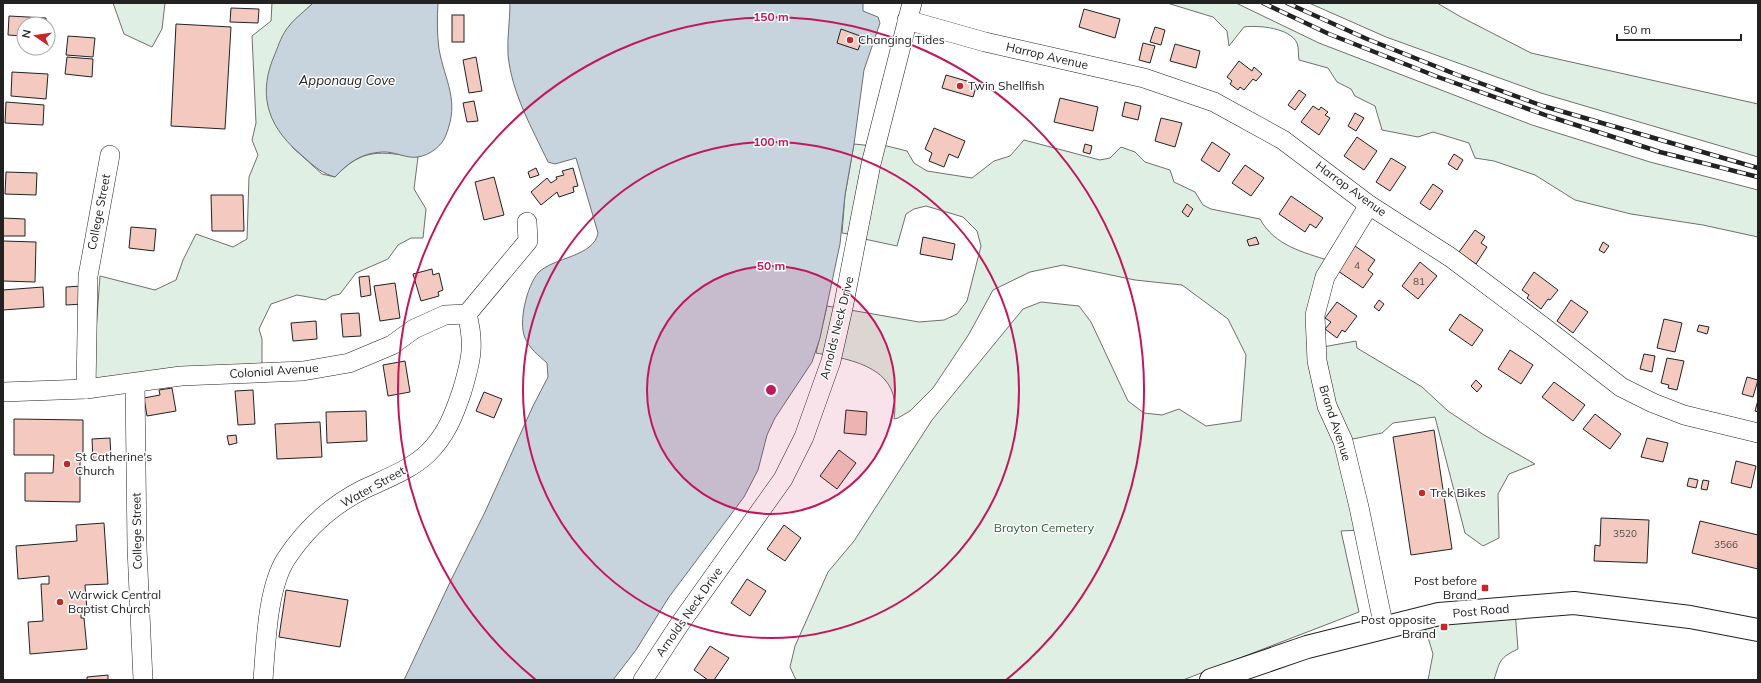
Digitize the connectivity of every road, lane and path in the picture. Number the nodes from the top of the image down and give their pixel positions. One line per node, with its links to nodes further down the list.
1 (909, 12): 3 (street, Harrop Avenue); 14 (street, Arnolds Neck Drive)
2 (110, 155): 7 (street, College Street)
3 (1369, 205): 9 (street, Harrop Avenue); 10 (street, Brand Avenue)
4 (527, 222): 5 (street)
5 (467, 314): 6 (street, Colonial Avenue); 13 (street, Water Street)
6 (135, 383): 7 (street, Colonial Avenue); 12 (street, College Street)
7 (86, 389): 8 (street, Colonial Avenue)
8 (3, 392)
9 (1758, 433)
10 (1384, 628): 11 (main road, Post Road); 15 (main road, Post Road)
11 (1758, 630)
12 (143, 680)
13 (262, 680)
14 (643, 680)
15 (1211, 680)

